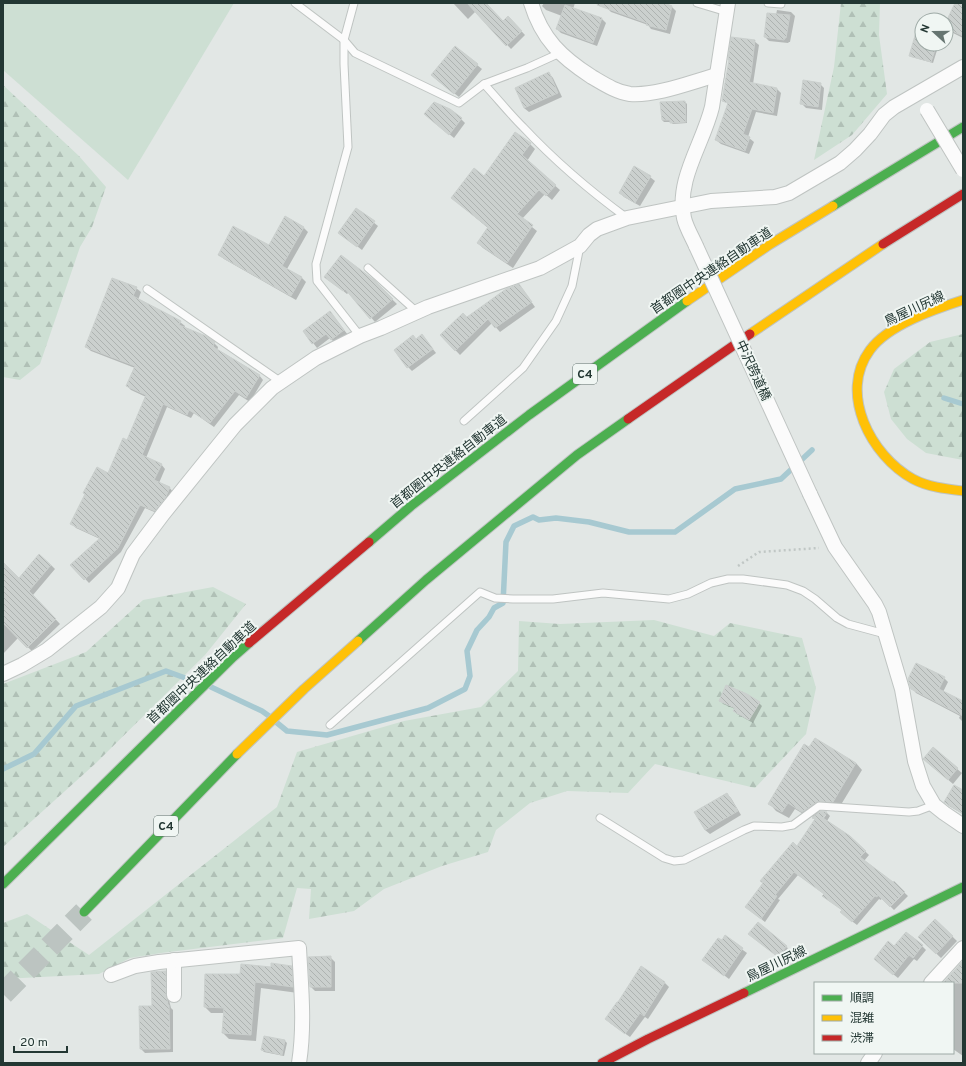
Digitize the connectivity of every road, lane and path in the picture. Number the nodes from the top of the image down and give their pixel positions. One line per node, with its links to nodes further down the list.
1 (295, 3): 8 (lane)
2 (354, 3): 8 (lane)
3 (531, 3): 9 (street)
4 (697, 3): 7 (lane)
5 (768, 3): 6 (lane)
6 (781, 4)
7 (728, 8): 11 (street, 中沢跨道橋)
8 (344, 40): 12 (lane); 24 (lane)
9 (560, 53): 11 (street); 12 (lane)
10 (963, 67): 13 (street)
11 (717, 75): 17 (street, 中沢跨道橋)
12 (484, 84): 18 (lane)
13 (918, 93): 15 (street, bridge); 17 (street)
14 (963, 126): 36 (main road, 首都圏中央連絡自動車道 / C4)
15 (963, 170)
16 (963, 194): 38 (main road, C4)
17 (683, 207): 18 (street); 30 (street, 中沢跨道橋, bridge)
18 (627, 218): 19 (street)
19 (580, 246): 23 (street); 26 (lane)
20 (368, 268): 23 (lane)
21 (147, 289): 25 (lane)
22 (963, 300): 27 (main road, 鳥屋川尻線)
23 (416, 312): 24 (street)
24 (360, 336): 25 (street)
25 (281, 382): 31 (street)
26 (464, 421)
27 (963, 491)
28 (823, 548): 29 (path)
29 (728, 579): 30 (lane); 32 (lane)
30 (886, 634): 33 (street, 中沢跨道橋)
31 (3, 674)
32 (330, 724)
33 (934, 805): 34 (lane); 35 (street)
34 (600, 818)
35 (963, 826)
36 (3, 884)
37 (963, 887): 46 (main road, 鳥屋川尻線)
38 (84, 912)
39 (963, 948): 42 (street)
40 (174, 960): 41 (street); 43 (street); 45 (street)
41 (111, 975)
42 (932, 982)
43 (174, 995)
44 (874, 1054): 47 (street)
45 (299, 1063)
46 (602, 1063)
47 (868, 1063)

